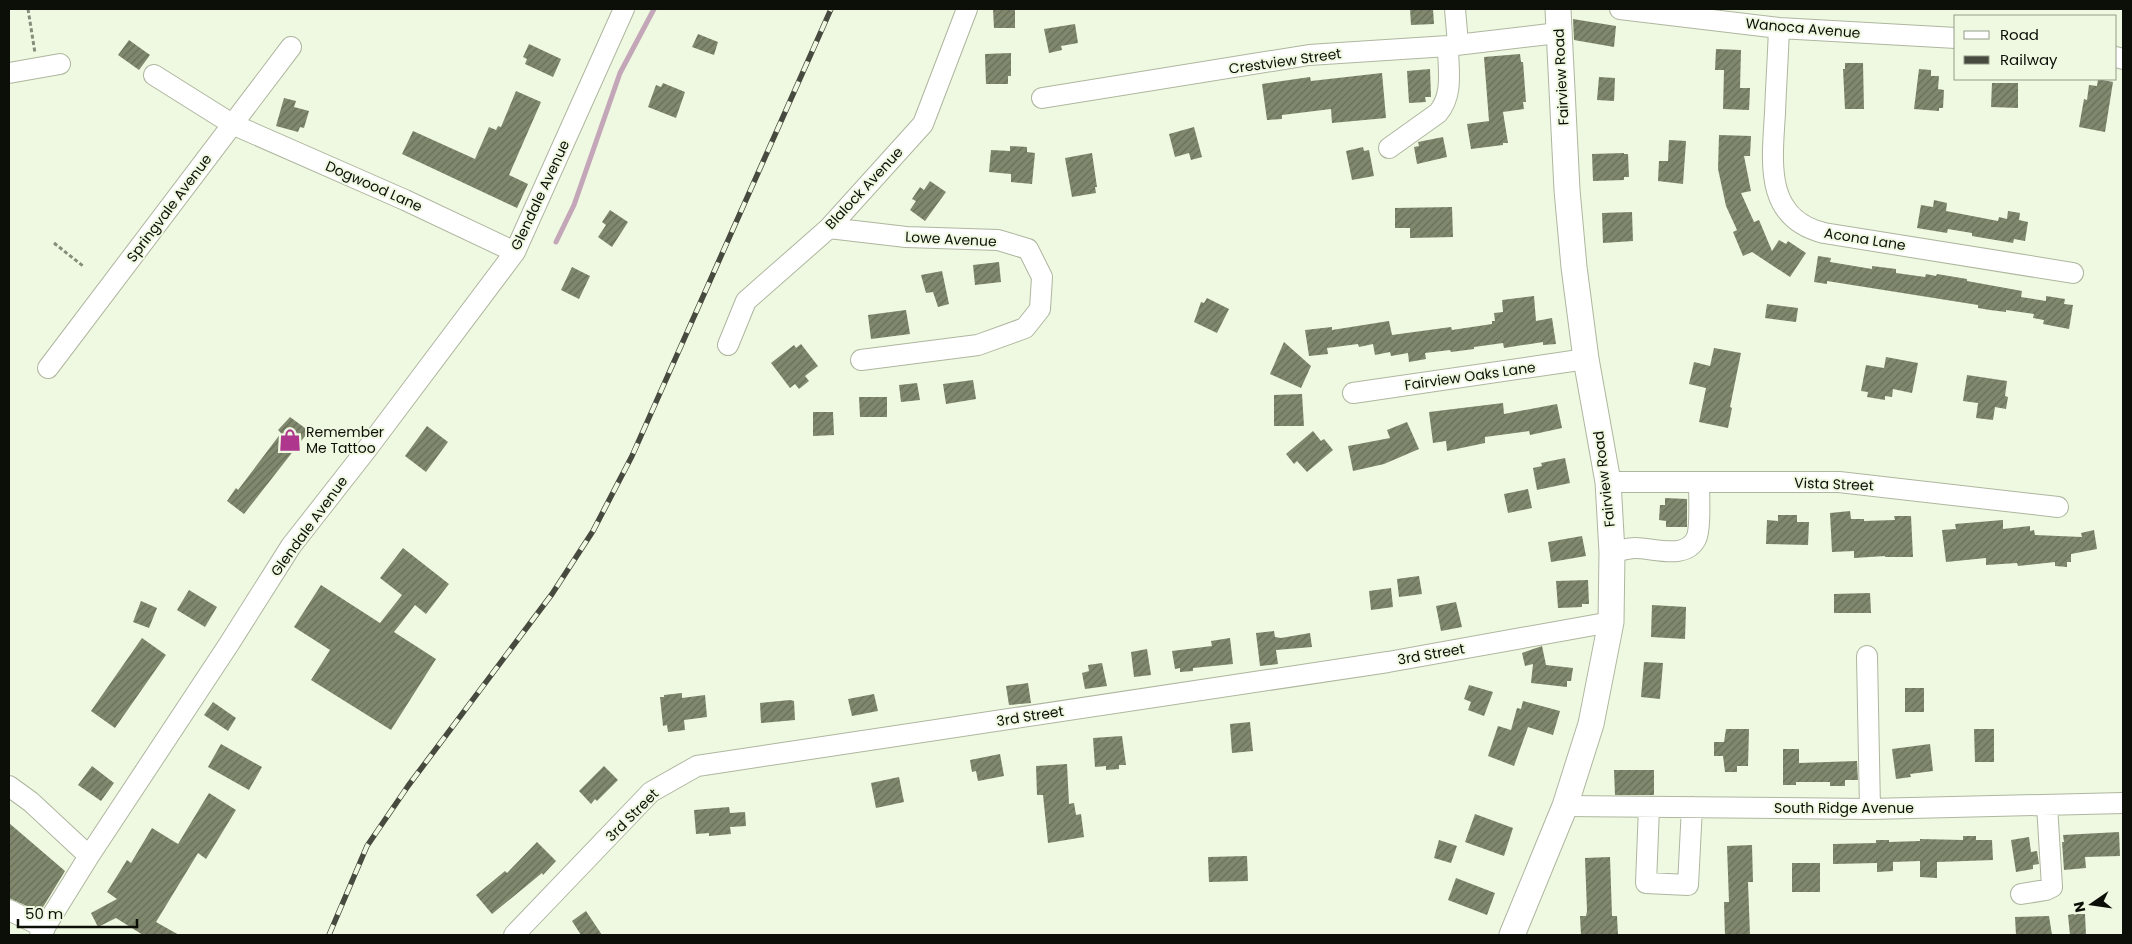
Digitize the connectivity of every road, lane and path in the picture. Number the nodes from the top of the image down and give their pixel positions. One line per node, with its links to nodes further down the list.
1 (28, 9): 11 (path)
2 (624, 9): 20 (street, Glendale Avenue)
3 (967, 9): 18 (street, Blalock Avenue)
4 (1455, 9): 9 (street)
5 (1620, 9): 7 (street, Wanoca Avenue)
6 (1558, 21): 9 (street, Crestview Street); 24 (main road, Fairview Road)
7 (1779, 28): 8 (street, Wanoca Avenue); 22 (street, Acona Lane)
8 (1954, 38)
9 (1453, 45): 15 (street, Crestview Street); 17 (street)
10 (291, 47): 16 (street, Springvale Avenue)
11 (37, 58)
12 (60, 64): 13 (street)
13 (9, 73)
14 (154, 75): 16 (street, Dogwood Lane)
15 (1042, 98)
16 (232, 124): 20 (street, Dogwood Lane); 26 (street, Springvale Avenue)
17 (1389, 148)
18 (829, 228): 23 (street, Blalock Avenue); 25 (street, Lowe Avenue)
19 (54, 243): 21 (path)
20 (515, 252): 41 (street, Glendale Avenue)
21 (83, 266)
22 (2073, 273)
23 (728, 345)
24 (1586, 358): 27 (street, Fairview Oaks Lane); 28 (main road, Fairview Road)
25 (861, 360)
26 (48, 368)
27 (1353, 393)
28 (1608, 482): 29 (street, Vista Street); 31 (main road, Fairview Road)
29 (1699, 482): 30 (street, Vista Street); 31 (street)
30 (2058, 508)
31 (1612, 552): 32 (main road, Fairview Road)
32 (1611, 622): 37 (main road, Fairview Road); 45 (street, 3rd Street)
33 (1867, 656): 40 (street)
34 (9, 786): 41 (street)
35 (2123, 803): 36 (street, South Ridge Avenue)
36 (2047, 805): 40 (street, South Ridge Avenue); 42 (street)
37 (1565, 806): 38 (street, South Ridge Avenue); 46 (main road, Fairview Road)
38 (1649, 807): 39 (street, South Ridge Avenue); 39 (street)
39 (1692, 807): 40 (street, South Ridge Avenue)
40 (1870, 809)
41 (89, 856): 44 (street, Glendale Avenue)
42 (2021, 894)
43 (9, 910): 44 (street)
44 (43, 933)
45 (514, 935)
46 (1512, 935)

